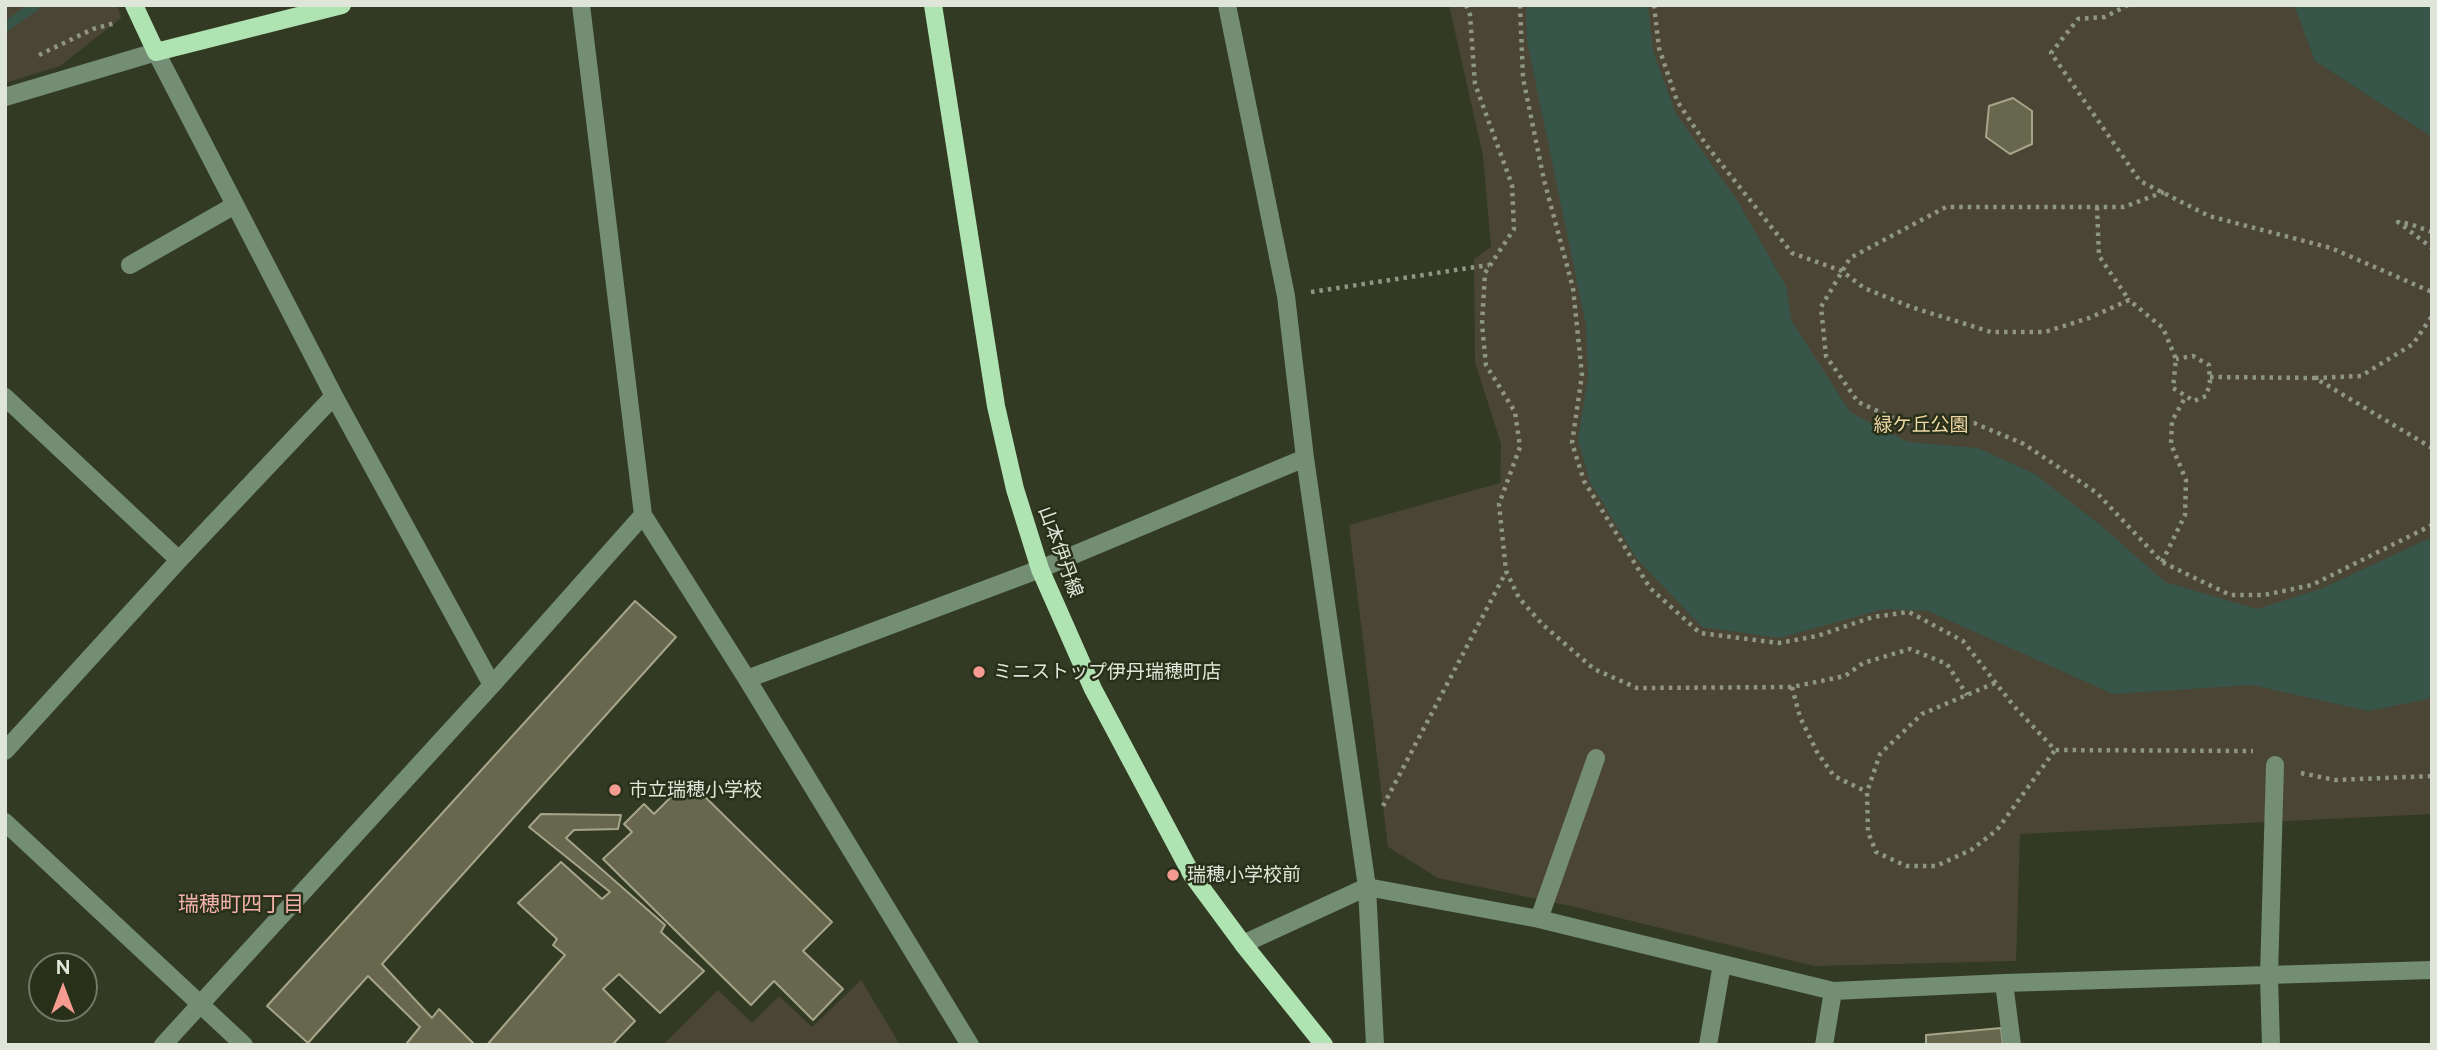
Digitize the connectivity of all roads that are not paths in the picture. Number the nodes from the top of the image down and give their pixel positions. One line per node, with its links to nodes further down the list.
1 (342, 5): 6 (main road)
2 (581, 5): 13 (street)
3 (933, 5): 15 (main road, 山本伊丹線)
4 (1227, 5): 12 (street)
5 (136, 11): 6 (main road)
6 (156, 52): 7 (street); 8 (street)
7 (5, 97)
8 (235, 205): 9 (street); 10 (street)
9 (130, 265)
10 (334, 396): 14 (street); 17 (street)
11 (5, 397): 14 (street)
12 (1306, 458): 15 (street); 22 (street)
13 (643, 515): 16 (street); 17 (street)
14 (179, 560): 18 (street)
15 (1040, 569): 16 (street); 24 (main road, 山本伊丹線)
16 (747, 679): 33 (street)
17 (492, 685): 30 (street)
18 (5, 751)
19 (1596, 758): 23 (street)
20 (2274, 765): 27 (street)
21 (5, 822): 30 (street)
22 (1367, 887): 23 (street); 24 (street); 35 (street)
23 (1539, 919): 25 (street)
24 (1243, 944): 34 (main road, 山本伊丹線)
25 (1722, 964): 29 (street); 36 (street)
26 (2432, 970): 27 (street)
27 (2269, 976): 28 (street); 39 (street)
28 (2004, 983): 29 (street); 38 (street)
29 (1833, 991): 37 (street)
30 (201, 1004): 31 (street); 32 (street)
31 (163, 1045)
32 (244, 1045)
33 (970, 1045)
34 (1324, 1045)
35 (1375, 1045)
36 (1708, 1045)
37 (1824, 1045)
38 (2012, 1045)
39 (2271, 1045)

